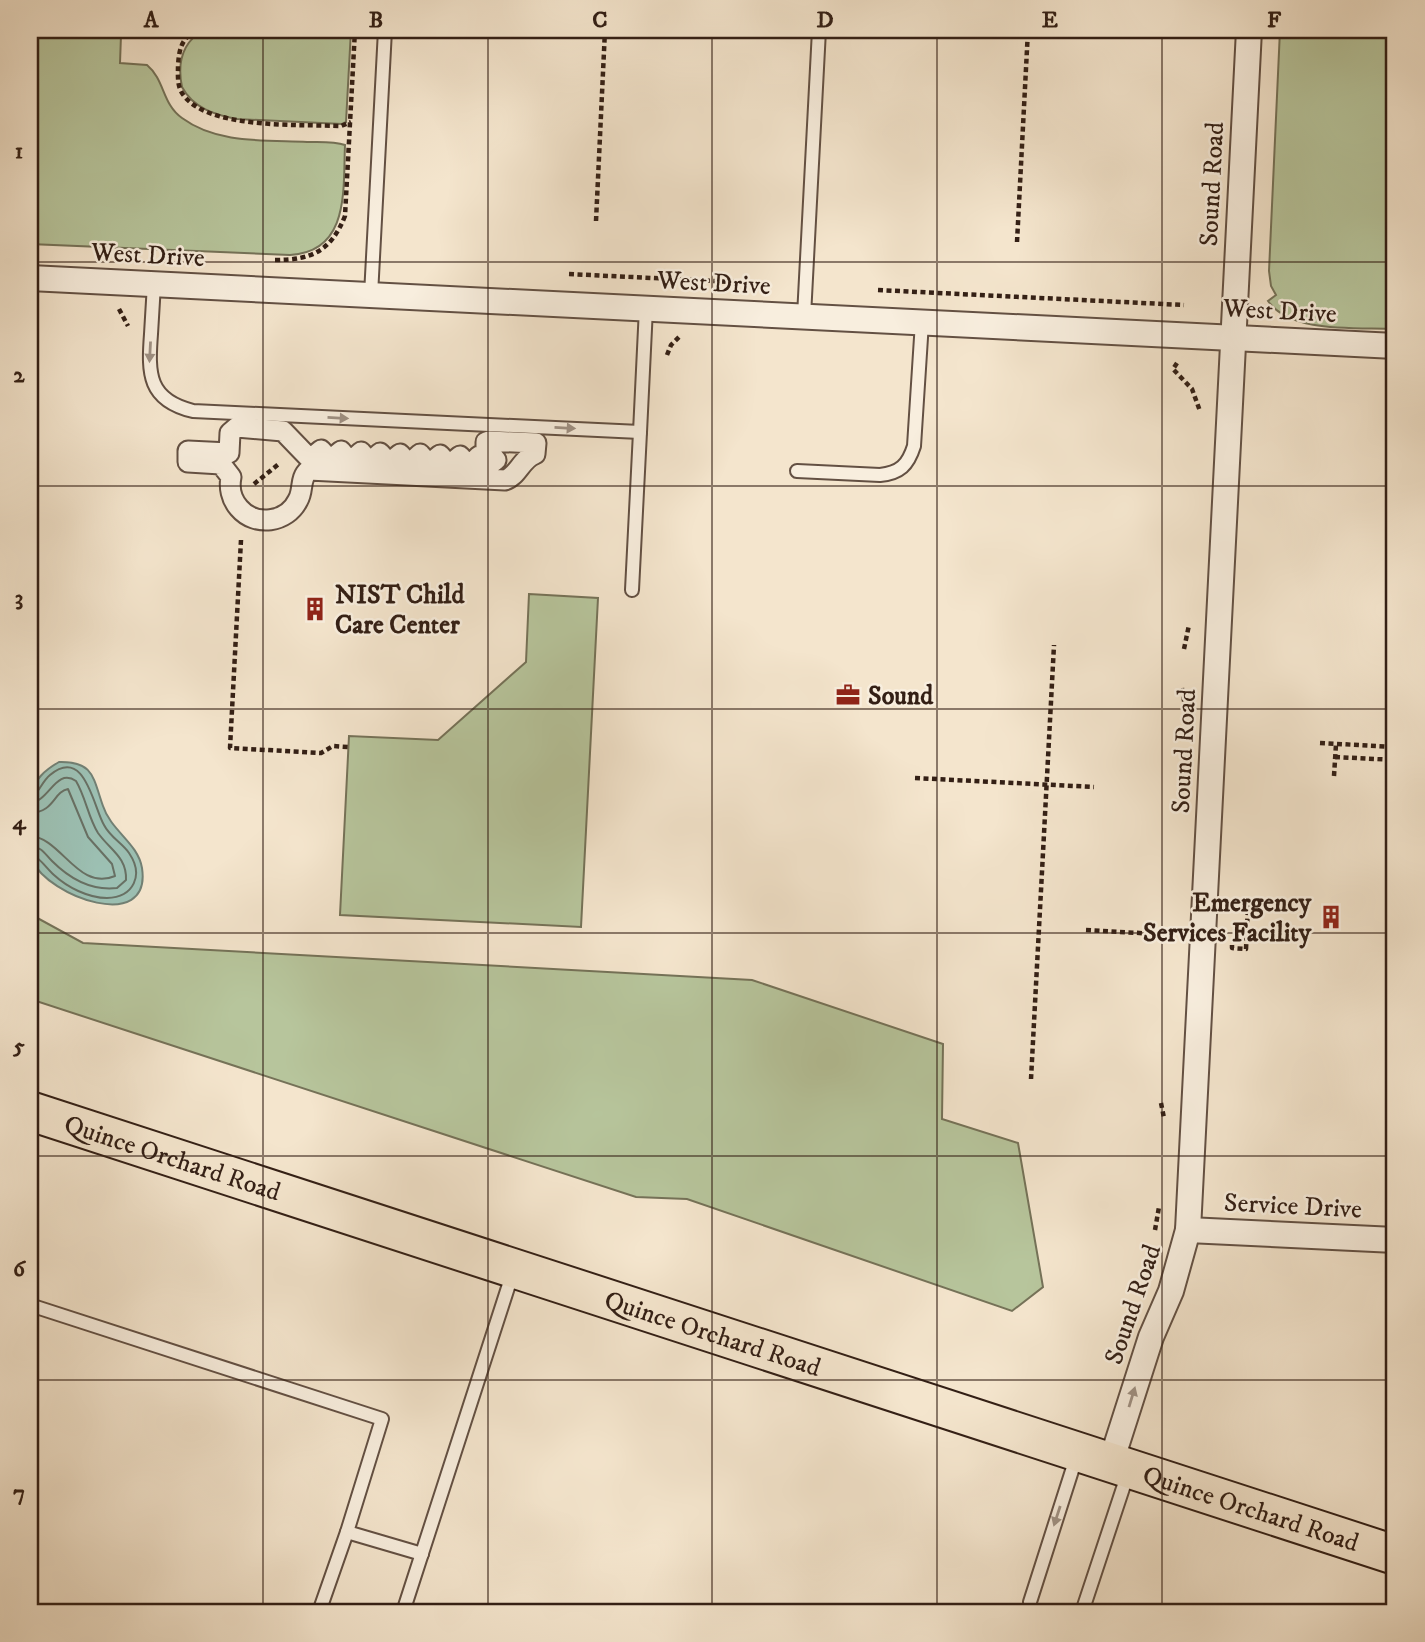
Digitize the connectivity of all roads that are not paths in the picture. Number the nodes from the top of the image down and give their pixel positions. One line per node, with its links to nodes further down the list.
1 (385, 30): 6 (lane)
2 (819, 30): 8 (lane)
3 (1249, 30): 10 (street, Sound Road)
4 (30, 278): 5 (street, West Drive)
5 (154, 284): 6 (street, West Drive); 12 (lane, one-way to 12)
6 (371, 295): 7 (street, West Drive)
7 (646, 308): 8 (street, West Drive); 12 (lane)
8 (804, 316): 9 (street, West Drive)
9 (922, 322): 10 (street, West Drive); 13 (lane)
10 (1233, 338): 11 (street, West Drive); 17 (street, Sound Road)
11 (1395, 346)
12 (640, 432): 15 (lane)
13 (797, 471)
14 (254, 518): 14 (street)
15 (632, 590)
16 (30, 1111): 19 (main road, Quince Orchard Road)
17 (1188, 1230): 18 (street, Service Drive); 21 (street, Sound Road, one-way to 17)
18 (1395, 1240)
19 (514, 1268): 21 (main road, Quince Orchard Road); 23 (lane)
20 (30, 1305): 22 (lane)
21 (1106, 1460): 24 (main road, Quince Orchard Road); 25 (lane, one-way to 25); 28 (lane)
22 (347, 1531): 23 (lane); 26 (lane)
23 (422, 1555): 27 (lane)
24 (1395, 1555)
25 (1030, 1602)
26 (319, 1612)
27 (403, 1612)
28 (1082, 1612)

